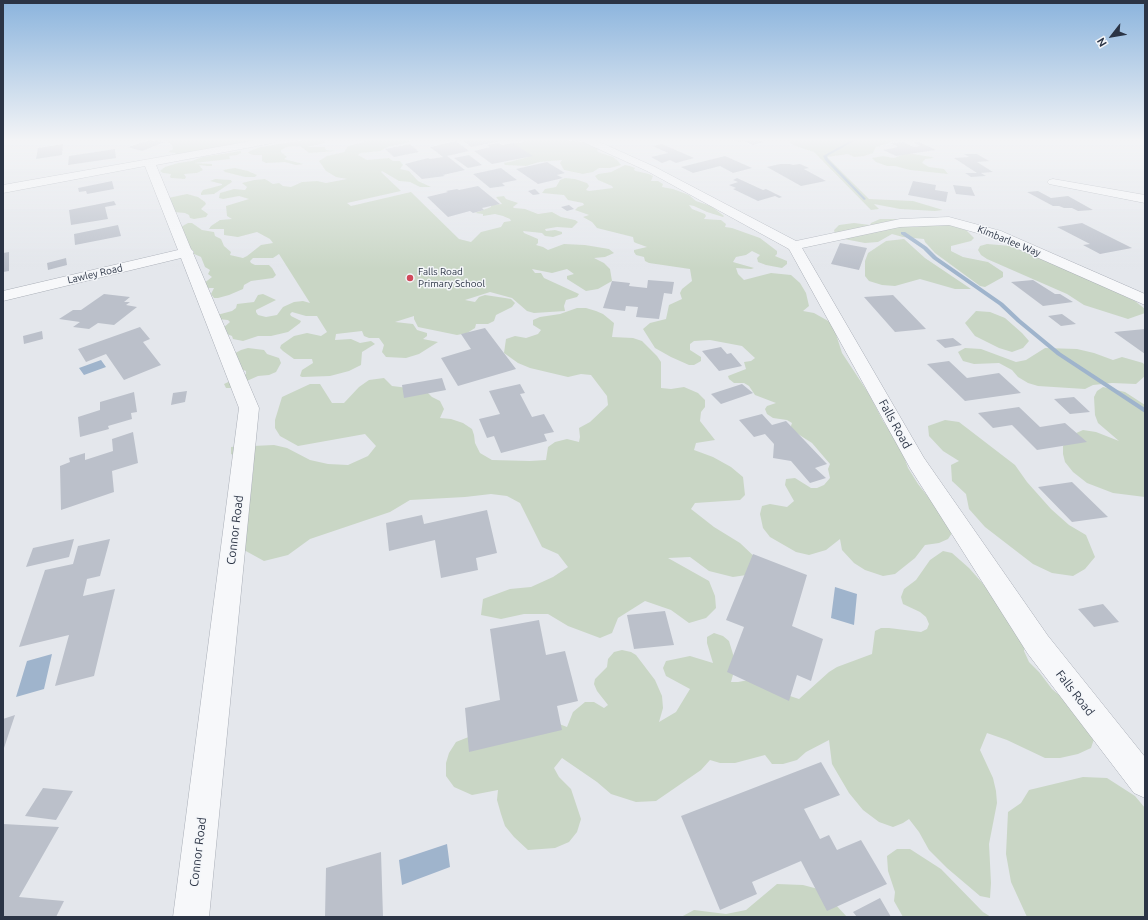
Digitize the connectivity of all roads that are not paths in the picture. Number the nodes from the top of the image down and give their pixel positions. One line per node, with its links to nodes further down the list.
1 (36, 183): 5 (street)
2 (158, 183): 8 (street, Connor Road)
3 (675, 183): 7 (street)
4 (1058, 183): 6 (street)
5 (3, 189)
6 (1145, 199)
7 (794, 246): 10 (street, Kimbarlee Way); 11 (street, Falls Road)
8 (187, 252): 9 (street, Lawley Road); 12 (street, Connor Road)
9 (3, 296)
10 (1145, 300)
11 (1145, 782)
12 (191, 917)

